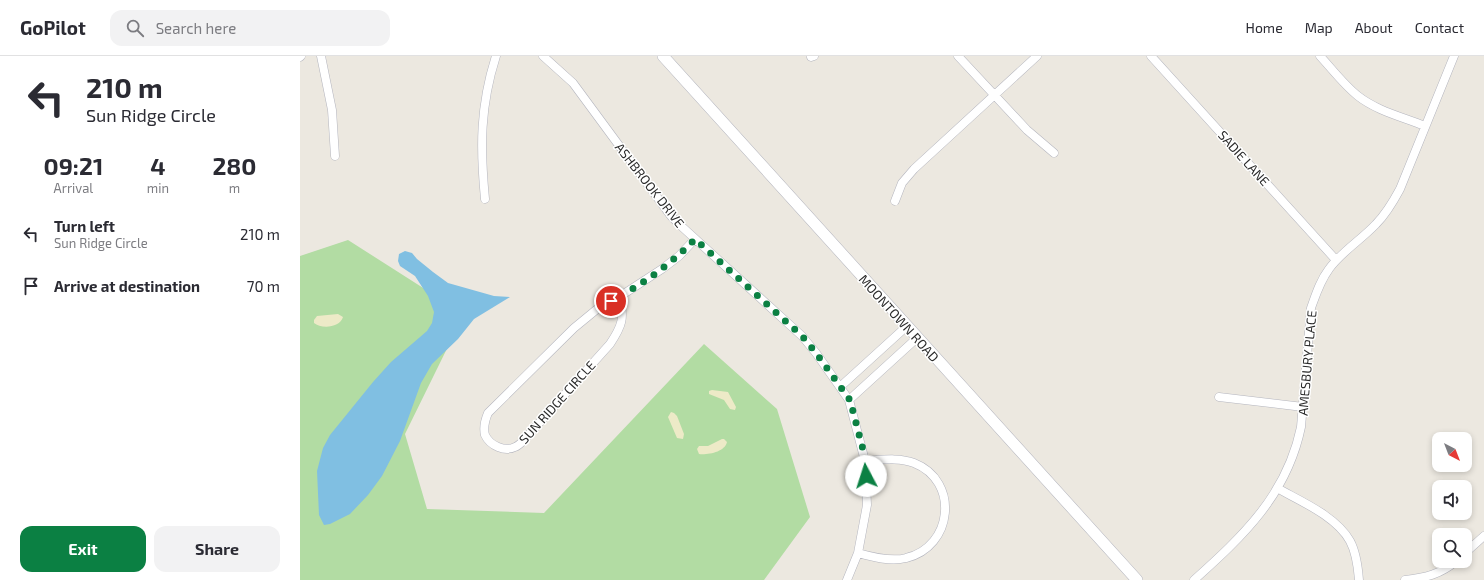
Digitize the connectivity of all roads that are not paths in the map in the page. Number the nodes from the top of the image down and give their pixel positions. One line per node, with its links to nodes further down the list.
1 (321, 56): 13 (street)
2 (496, 56): 14 (street)
3 (543, 56): 16 (street, ASHBROOK DRIVE)
4 (662, 56): 19 (street, MOONTOWN ROAD)
5 (958, 56): 10 (street)
6 (1037, 56): 10 (street)
7 (1151, 56): 17 (street, SADIE LANE)
8 (1320, 56): 11 (street)
9 (1454, 56): 11 (street, AMESBURY PLACE)
10 (994, 95): 12 (street); 15 (street)
11 (1425, 126): 17 (street, AMESBURY PLACE)
12 (1054, 153)
13 (335, 156)
14 (484, 199)
15 (895, 201)
16 (695, 239): 18 (street, SUN RIDGE CIRCLE); 21 (street, ASHBROOK DRIVE)
17 (1336, 260): 24 (street, AMESBURY PLACE)
18 (619, 297): 18 (street, SUN RIDGE CIRCLE)
19 (906, 326): 20 (street, MOONTOWN ROAD); 21 (street)
20 (917, 338): 23 (street); 32 (street, MOONTOWN ROAD)
21 (841, 386): 23 (street, ASHBROOK DRIVE)
22 (1219, 397): 24 (street)
23 (850, 400): 25 (street, ASHBROOK DRIVE)
24 (1303, 407): 26 (street, AMESBURY PLACE)
25 (866, 461): 29 (street, ASHBROOK DRIVE); 29 (street)
26 (1277, 488): 33 (street, AMESBURY PLACE); 34 (street)
27 (1484, 536): 28 (street)
28 (1472, 547)
29 (858, 553): 31 (street, ASHBROOK DRIVE)
30 (1446, 568): 35 (street)
31 (848, 580)
32 (1137, 580)
33 (1194, 580)
34 (1359, 580)
35 (1405, 580)

